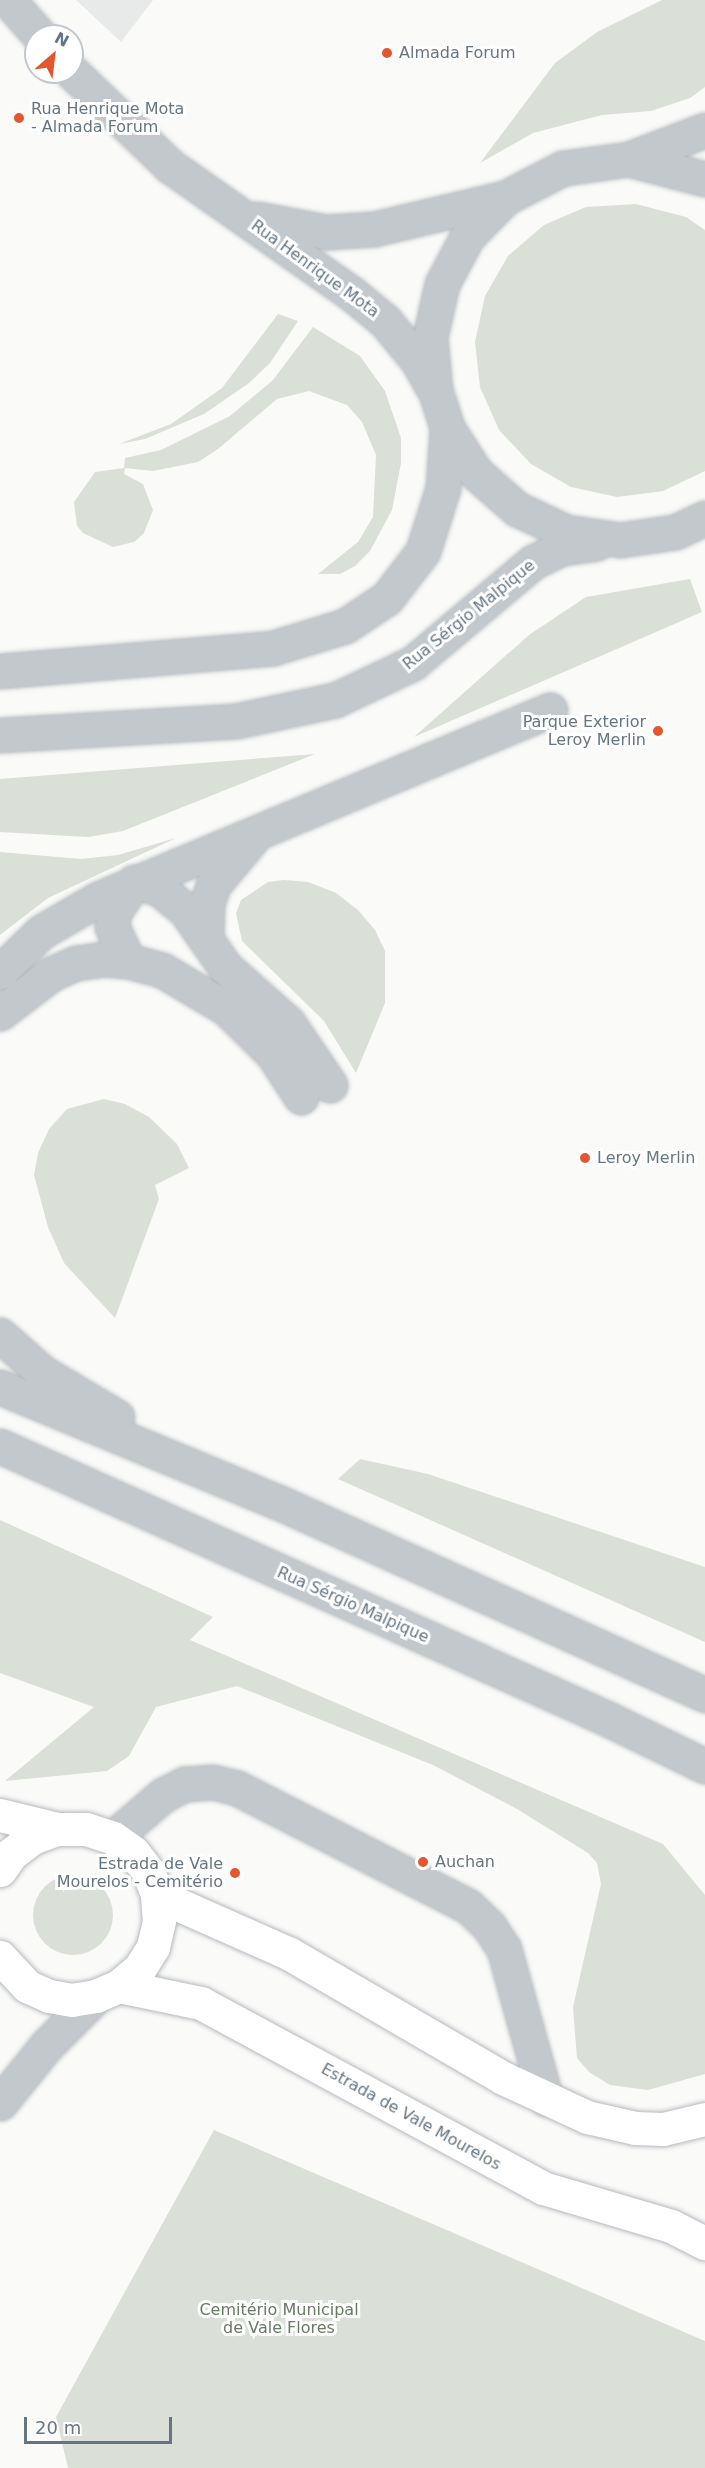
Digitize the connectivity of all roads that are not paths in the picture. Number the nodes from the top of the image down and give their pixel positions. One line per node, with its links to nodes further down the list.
1 (8, 0): 2 (street)
2 (29, 24)
3 (84, 84): 8 (street, Rua Henrique Mota)
4 (705, 130): 5 (street)
5 (629, 159): 6 (street); 7 (street)
6 (705, 179)
7 (505, 198): 8 (street, Rua Henrique Mota); 9 (street)
8 (233, 210): 9 (street, Rua Henrique Mota)
9 (435, 390): 10 (street)
10 (447, 428): 13 (street); 14 (street)
11 (705, 518): 12 (street, Rua Sérgio Malpique)
12 (690, 528): 13 (street, Rua Sérgio Malpique)
13 (620, 540): 16 (street, Rua Sérgio Malpique)
14 (0, 671)
15 (550, 710): 17 (street)
16 (0, 735)
17 (267, 829): 18 (street); 19 (street)
18 (134, 882): 19 (street); 20 (street); 21 (street)
19 (206, 936): 20 (street)
20 (128, 961): 22 (street)
21 (0, 972)
22 (0, 1013)
23 (0, 1335): 26 (street)
24 (0, 1387): 26 (street)
25 (0, 1446): 28 (street, Rua Sérgio Malpique)
26 (278, 1502): 27 (street)
27 (705, 1695)
28 (705, 1767)
29 (0, 1815): 30 (main road)
30 (57, 1829): 31 (main road); 32 (main road)
31 (113, 1838): 33 (main road); 36 (street)
32 (0, 1870)
33 (157, 1895): 35 (main road); 36 (main road)
34 (0, 1957): 35 (main road, Estrada de Vale Mourelos)
35 (107, 1991): 37 (street); 39 (main road, Estrada de Vale Mourelos)
36 (546, 2099): 38 (main road)
37 (0, 2103)
38 (705, 2120)
39 (705, 2243)

